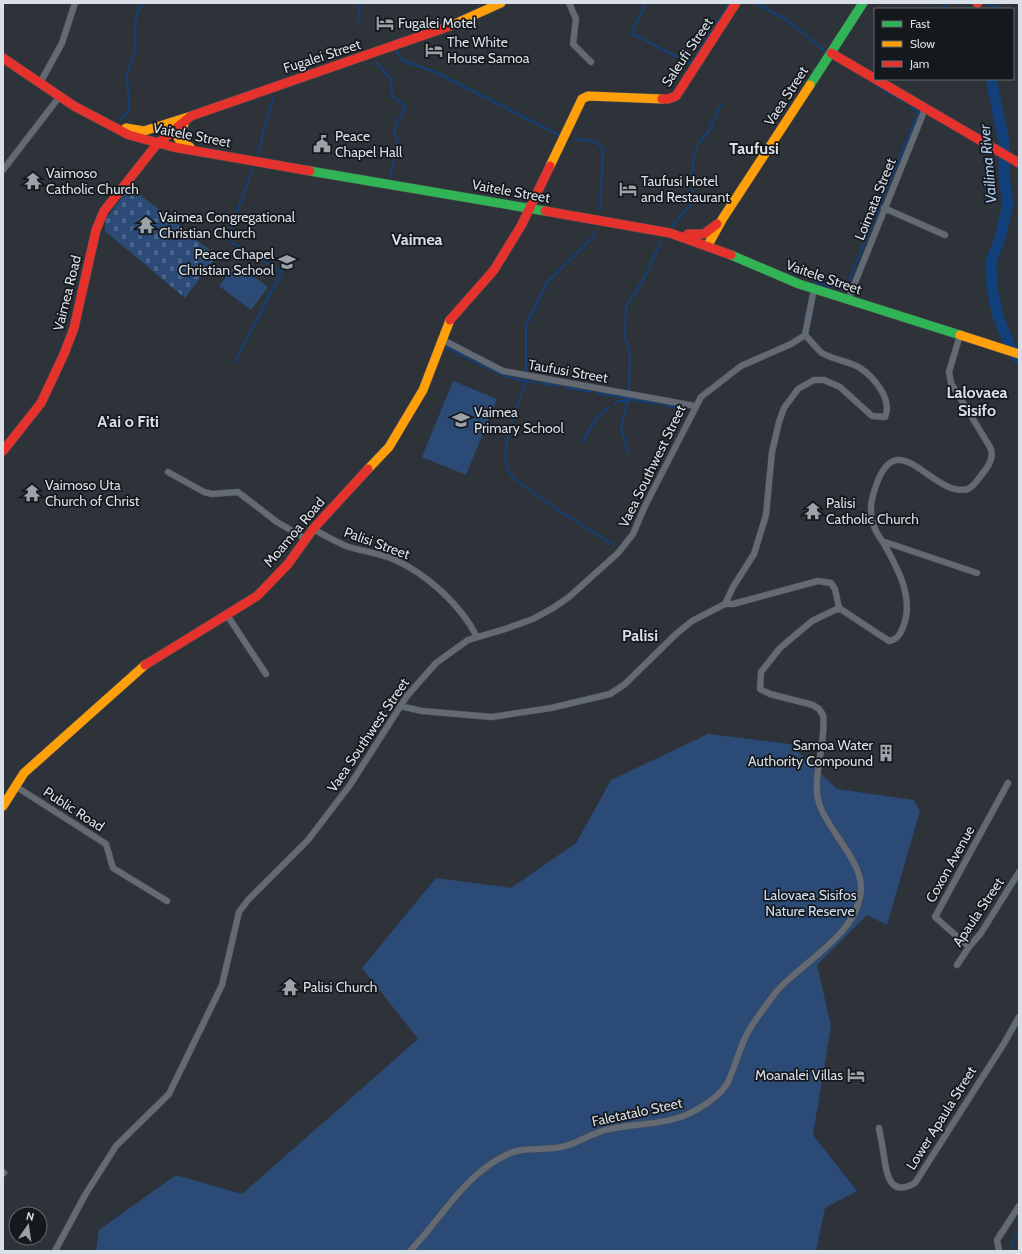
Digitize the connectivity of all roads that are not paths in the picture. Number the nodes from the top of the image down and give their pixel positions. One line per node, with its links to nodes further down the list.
1 (75, 3): 11 (street)
2 (501, 3): 15 (main road, Fugalei Street)
3 (569, 3): 8 (street)
4 (736, 3): 21 (main road, Saleufi Street)
5 (863, 3): 6 (main road, Vaea Street)
6 (831, 53): 9 (main road); 22 (main road, Vaea Street)
7 (3, 58): 11 (main road, Vaitele Street)
8 (591, 62)
9 (874, 79)
10 (876, 80): 13 (main road)
11 (40, 83): 12 (main road, Vaitele Street)
12 (60, 96): 14 (main road, Vaitele Street); 19 (street)
13 (925, 109): 18 (main road); 20 (street, Loimata Street)
14 (93, 116): 15 (main road); 16 (main road, Vaitele Street)
15 (191, 116): 16 (main road, Fugalei Street); 17 (main road)
16 (157, 144): 17 (main road, Vaitele Street); 34 (main road, Vaimea Road)
17 (207, 153): 21 (main road, Vaitele Street)
18 (1015, 161)
19 (3, 170)
20 (884, 208): 24 (street); 28 (street, Loimata Street)
21 (530, 209): 23 (main road, Vaitele Street); 31 (main road, Moamoa Road)
22 (723, 218): 23 (main road); 25 (main road, Vaea Street); 26 (main road)
23 (655, 230): 25 (main road, Vaitele Street)
24 (946, 235)
25 (708, 245): 26 (main road, Vaitele Street)
26 (733, 256): 27 (main road, Vaitele Street)
27 (814, 289): 28 (main road, Vaitele Street); 29 (street)
28 (848, 300): 30 (main road, Vaitele Street)
29 (805, 335): 33 (street, Vaea Southwest Street); 40 (street)
30 (960, 335): 32 (main road, Vaitele Street); 38 (street)
31 (443, 340): 33 (street, Taufusi Street); 36 (main road, Moamoa Road)
32 (1019, 354)
33 (695, 406): 43 (street, Vaea Southwest Street)
34 (3, 451)
35 (168, 472): 37 (street)
36 (313, 529): 37 (main road, Moamoa Road); 43 (street, Palisi Street)
37 (306, 539): 42 (main road, Moamoa Road)
38 (882, 541): 39 (street); 41 (street)
39 (978, 572)
40 (725, 604): 41 (street); 45 (street)
41 (840, 608): 57 (street, Faletatalo Steet)
42 (227, 615): 44 (street); 47 (main road, Moamoa Road)
43 (478, 637): 45 (street, Vaea Southwest Street)
44 (266, 674)
45 (400, 706): 56 (street, Vaea Southwest Street)
46 (1008, 783): 51 (street, Coxon Avenue)
47 (15, 786): 48 (main road, Moamoa Road); 50 (street, Public Road)
48 (3, 806)
49 (1019, 872): 51 (street, Apaula Street)
50 (167, 901)
51 (968, 947): 52 (street, Apaula Street)
52 (957, 965)
53 (1018, 1021): 54 (street, Lower Apaula Street)
54 (879, 1128)
55 (1019, 1206): 58 (street)
56 (55, 1251)
57 (410, 1251)
58 (999, 1251)

